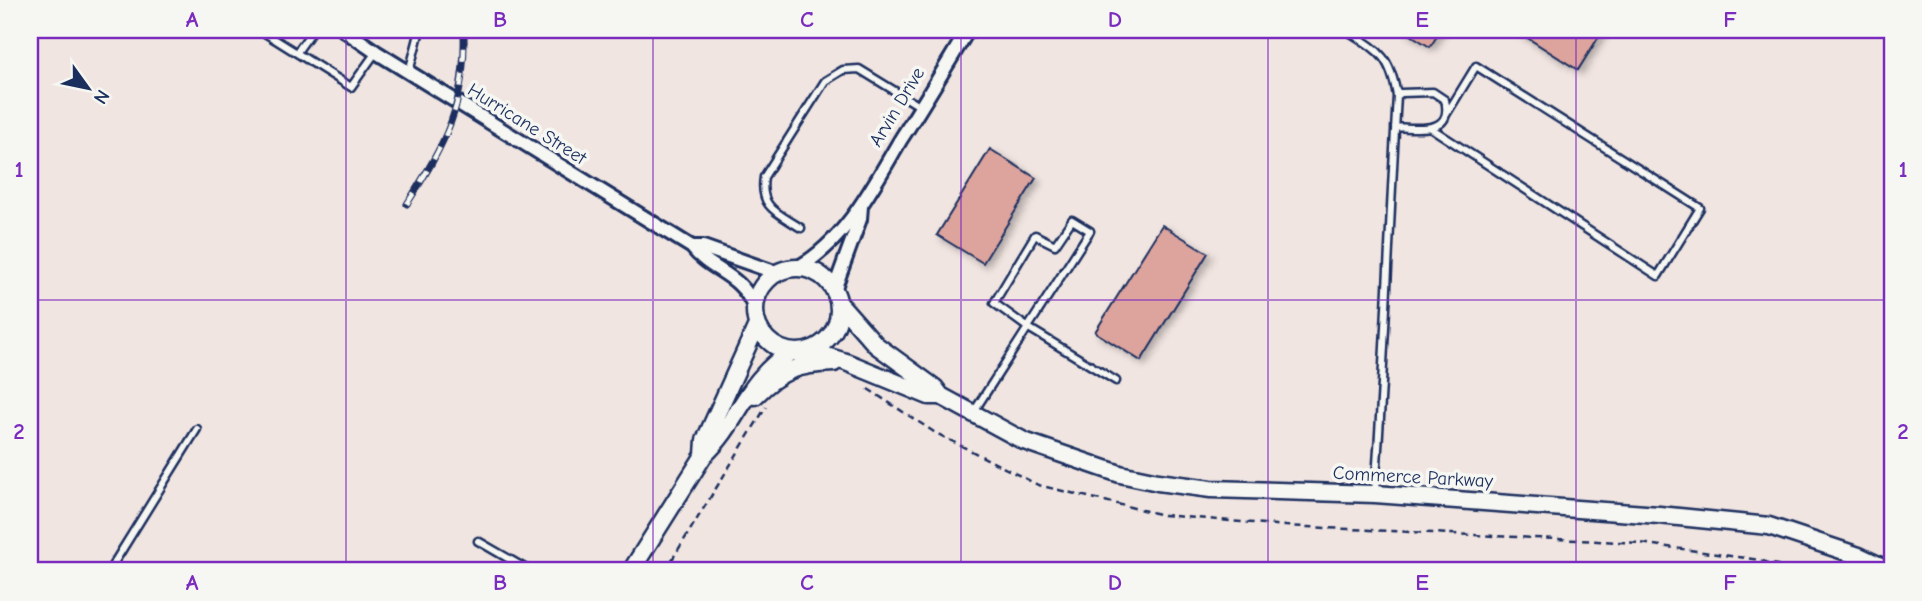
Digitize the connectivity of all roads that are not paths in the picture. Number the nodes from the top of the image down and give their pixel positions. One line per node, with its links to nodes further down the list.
1 (260, 30): 7 (lane)
2 (313, 30): 7 (lane)
3 (344, 30): 8 (street, Hurricane Street)
4 (420, 30): 9 (lane)
5 (967, 30): 11 (street, Arvin Drive)
6 (1346, 30): 10 (lane)
7 (296, 52): 8 (lane)
8 (376, 52): 9 (street, Hurricane Street)
9 (409, 73): 17 (street, Hurricane Street)
10 (1397, 96): 12 (lane); 13 (lane)
11 (921, 107): 15 (street, Arvin Drive); 16 (lane)
12 (1446, 115): 14 (lane); 14 (lane)
13 (1395, 127): 14 (lane); 33 (lane)
14 (1430, 128)
15 (861, 206): 18 (street, Arvin Drive); 20 (street, Arvin Drive)
16 (801, 228)
17 (692, 247): 19 (street, Hurricane Street); 21 (street, Hurricane Street)
18 (799, 267): 19 (street, Arvin Drive); 20 (street)
19 (777, 273): 21 (street)
20 (836, 296): 24 (street, Arvin Drive); 28 (street, Commerce Parkway)
21 (754, 307): 22 (street)
22 (757, 325): 25 (street); 32 (street)
23 (1027, 327): 23 (lane); 27 (lane); 30 (lane)
24 (809, 351): 25 (street); 26 (street, Commerce Parkway)
25 (789, 353): 29 (street)
26 (846, 362): 28 (street, Commerce Parkway); 29 (street)
27 (1116, 381)
28 (941, 396): 30 (street, Commerce Parkway)
29 (734, 413): 32 (street)
30 (972, 415): 33 (street, Commerce Parkway)
31 (197, 429): 35 (lane)
32 (704, 455): 37 (street)
33 (1375, 494): 38 (street, Commerce Parkway)
34 (478, 541): 36 (lane)
35 (109, 571)
36 (530, 571)
37 (631, 571)
38 (1891, 571)

